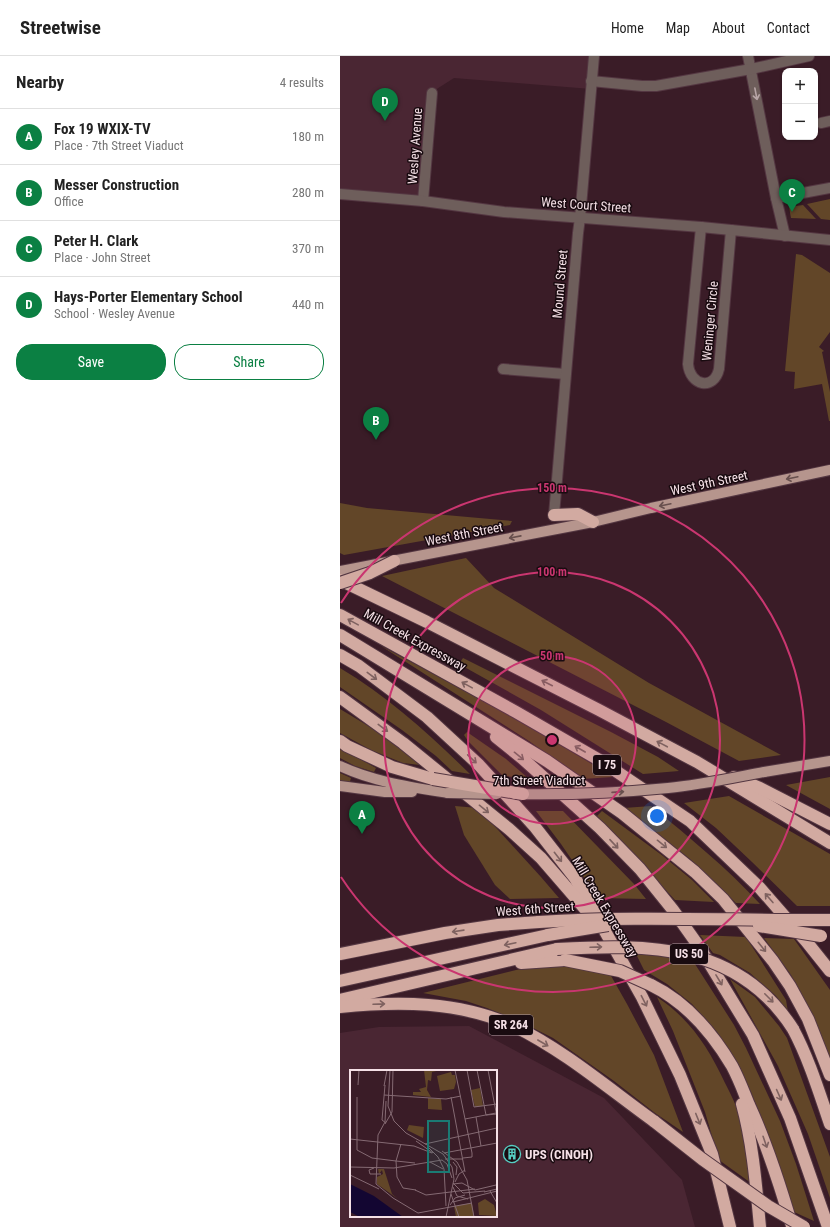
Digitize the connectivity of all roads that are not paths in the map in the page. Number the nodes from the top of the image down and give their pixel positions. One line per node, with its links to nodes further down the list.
1 (594, 56): 5 (street, Mound Street)
2 (748, 56): 4 (street)
3 (809, 56): 4 (street)
4 (751, 69): 5 (street); 9 (street, one-way to 9)
5 (592, 81): 11 (street, Mound Street)
6 (432, 93): 10 (street, Wesley Avenue)
7 (830, 188): 9 (street)
8 (340, 194): 10 (street, West Court Street)
9 (776, 198): 14 (street)
10 (423, 201): 11 (street, West Court Street)
11 (580, 218): 12 (street, West Court Street); 17 (street, Mound Street)
12 (701, 227): 13 (street, West Court Street); 13 (street, Weninger Circle)
13 (730, 230): 14 (street, West Court Street)
14 (785, 236): 15 (street, West Court Street)
15 (830, 240)
16 (503, 369): 17 (street)
17 (565, 374): 19 (street, Mound Street)
18 (830, 470): 20 (main road, West 9th Street, one-way to 20)
19 (554, 515): 20 (highway)
20 (593, 522): 21 (main road, West 8th Street, one-way to 21)
21 (394, 561): 22 (main road, West 8th Street, bridge); 23 (highway, bridge)
22 (340, 571)
23 (340, 581): 31 (highway, one-way to 23)
24 (340, 615): 45 (highway, Mill Creek Expressway / I 75, one-way to 24)
25 (340, 635): 28 (highway)
26 (340, 654): 41 (highway, Mill Creek Expressway, one-way to 41)
27 (340, 697): 41 (highway, one-way to 41)
28 (456, 705): 50 (highway, one-way to 50); 52 (highway, one-way to 52)
29 (340, 741): 35 (highway, bridge)
30 (830, 761): 35 (main road, 7th Street Viaduct, one-way to 30, bridge)
31 (697, 762): 36 (highway); 37 (highway)
32 (340, 766): 34 (main road, 7th Street Viaduct)
33 (340, 786): 34 (main road)
34 (448, 793): 35 (main road, 7th Street Viaduct, bridge)
35 (523, 794)
36 (830, 824)
37 (830, 843)
38 (649, 918): 39 (highway, West 6th Street, bridge); 43 (highway, West 6th Street, one-way to 43, bridge); 46 (highway, one-way to 46, bridge)
39 (708, 920): 40 (highway, West 6th Street, bridge); 42 (highway, bridge)
40 (830, 920)
41 (604, 930): 54 (highway, Mill Creek Expressway, one-way to 54)
42 (825, 938)
43 (340, 954)
44 (476, 968): 47 (highway, US 50); 49 (highway, bridge); 51 (highway, US 50, one-way to 51, bridge)
45 (830, 971)
46 (340, 981)
47 (340, 1000)
48 (340, 1007): 57 (highway, SR 264, one-way to 57, bridge)
49 (732, 1068): 55 (highway); 56 (highway, one-way to 56)
50 (830, 1075)
51 (830, 1124)
52 (807, 1168): 53 (highway); 58 (highway)
53 (830, 1219)
54 (730, 1227)
55 (760, 1227)
56 (792, 1227)
57 (804, 1227)
58 (828, 1227)

